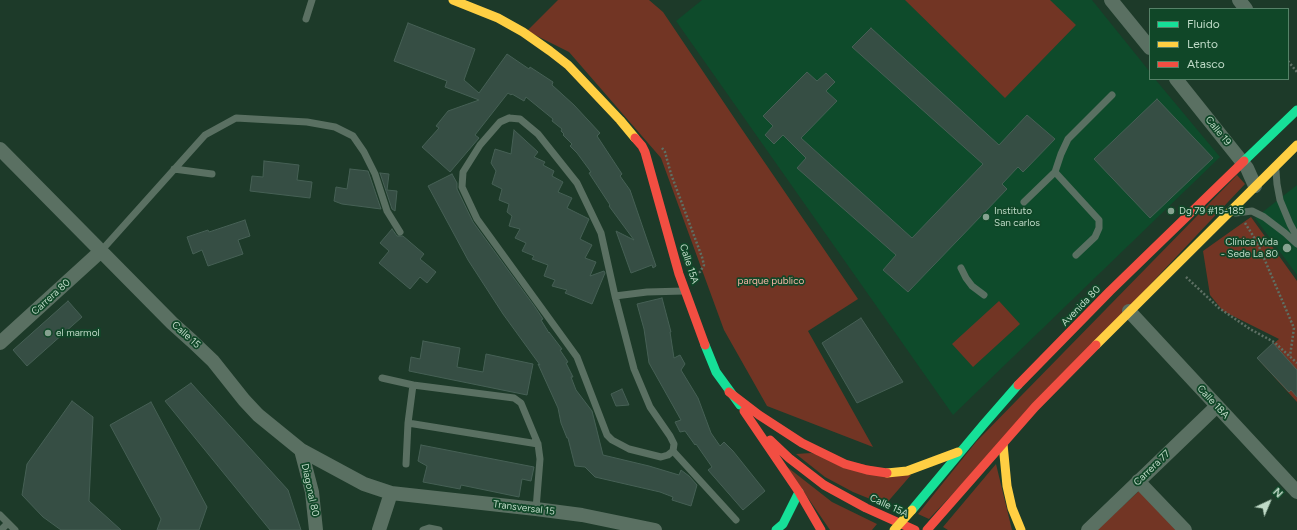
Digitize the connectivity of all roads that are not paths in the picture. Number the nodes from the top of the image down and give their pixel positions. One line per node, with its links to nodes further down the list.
1 (312, 0): 6 (lane)
2 (453, 0): 27 (main road, Calle 15A)
3 (1111, 0): 7 (street)
4 (1239, 0): 5 (street)
5 (1246, 8)
6 (306, 19)
7 (1149, 47)
8 (1177, 80): 13 (street, Calle 19)
9 (1112, 95): 16 (lane)
10 (1297, 110): 13 (main road, Avenida 80)
11 (1297, 145): 14 (main road)
12 (0, 149): 24 (street, Calle 15)
13 (1243, 162): 18 (street, Calle 19); 42 (main road, Avenida 80)
14 (1276, 166): 18 (main road); 22 (lane)
15 (174, 169): 17 (lane); 21 (lane); 24 (lane)
16 (1055, 172): 19 (lane); 25 (lane)
17 (212, 174)
18 (1255, 186): 20 (main road)
19 (1024, 202)
20 (1228, 214): 23 (lane); 30 (main road)
21 (400, 232)
22 (1297, 237)
23 (1297, 244)
24 (101, 251): 31 (street, Carrera 80); 40 (street, Calle 15)
25 (1076, 256)
26 (961, 268): 28 (lane)
27 (686, 291): 29 (lane); 34 (main road, Calle 15A)
28 (984, 295)
29 (615, 296): 41 (lane); 41 (lane)
30 (1129, 311): 35 (street, Calle 18A); 39 (main road)
31 (0, 344)
32 (382, 378): 33 (lane)
33 (412, 385): 37 (lane); 38 (lane)
34 (729, 392): 36 (main road, Calle 15A); 42 (main road)
35 (1217, 406): 44 (street, Carrera 77); 46 (street, Calle 18A)
36 (744, 411): 45 (main road); 63 (main road, Calle 15A)
37 (408, 423): 38 (lane); 43 (lane)
38 (538, 444): 48 (lane)
39 (1003, 444): 52 (main road); 64 (main road)
40 (301, 450): 47 (street, Calle 15); 56 (street, Diagonal 80)
41 (673, 451): 50 (lane)
42 (961, 451): 62 (main road, Avenida 80, bridge)
43 (406, 464)
44 (1138, 481): 65 (street, Carrera 77); 66 (street)
45 (799, 492): 60 (main road); 61 (main road)
46 (1297, 492)
47 (391, 493): 48 (street, Transversal 15); 53 (street)
48 (536, 509): 59 (street, Transversal 15)
49 (0, 515): 51 (lane)
50 (736, 520)
51 (8, 523): 54 (lane); 55 (lane)
52 (929, 527)
53 (378, 528)
54 (1, 530)
55 (15, 530)
56 (316, 530)
57 (423, 530): 58 (lane)
58 (439, 530)
59 (655, 530)
60 (776, 530)
61 (821, 530)
62 (894, 530)
63 (915, 530)
64 (1021, 530)
65 (1088, 530)
66 (1185, 530)

